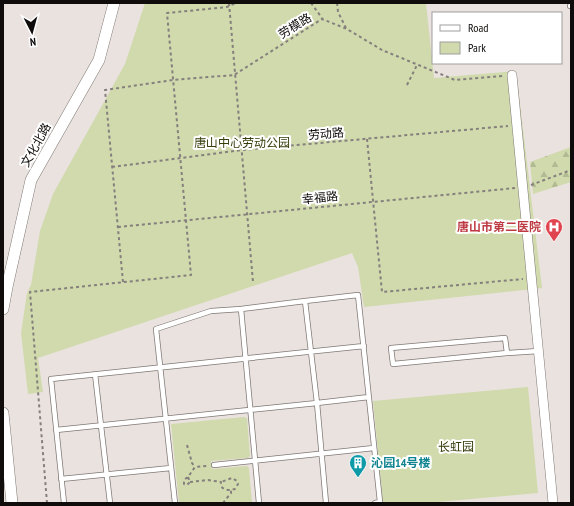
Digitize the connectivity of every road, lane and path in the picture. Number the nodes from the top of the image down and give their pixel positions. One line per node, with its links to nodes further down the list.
1 (114, 3): 28 (street, 文化北路)
2 (236, 3): 5 (path)
3 (311, 3): 6 (path)
4 (337, 3): 7 (path)
5 (229, 4): 9 (path); 11 (path)
6 (322, 19): 7 (path, 劳模路); 9 (path, 劳模路)
7 (347, 29): 8 (path, 劳模路)
8 (417, 65): 10 (path, 劳模路); 12 (path)
9 (235, 74): 11 (path, 劳模路); 15 (path)
10 (512, 75): 13 (street)
11 (173, 80): 16 (path); 17 (path, 劳模路)
12 (407, 85)
13 (517, 125): 14 (path, 劳动路); 19 (street)
14 (367, 139): 15 (path, 劳动路); 20 (path)
15 (242, 150): 16 (path, 劳动路); 21 (path)
16 (180, 158): 17 (path, 劳动路); 22 (path)
17 (112, 167): 23 (path)
18 (571, 170): 19 (path, 幸福路)
19 (523, 187): 20 (path, 幸福路); 32 (street)
20 (373, 202): 21 (path, 幸福路); 24 (path)
21 (247, 214): 22 (path, 幸福路); 26 (path)
22 (186, 220): 23 (path, 幸福路); 25 (path)
23 (118, 227): 25 (path)
24 (525, 279)
25 (123, 282): 58 (path)
26 (253, 282)
27 (306, 301): 29 (lane); 30 (lane); 31 (lane)
28 (3, 309)
29 (241, 309): 34 (lane); 35 (lane)
30 (364, 346): 31 (lane); 37 (lane)
31 (311, 351): 34 (lane); 38 (lane)
32 (539, 352): 33 (lane); 66 (street)
33 (506, 353): 33 (lane)
34 (246, 358): 35 (lane); 39 (lane)
35 (160, 367): 36 (lane); 41 (lane)
36 (95, 374): 42 (lane); 43 (lane)
37 (369, 397): 38 (lane); 45 (lane)
38 (317, 404): 39 (lane); 46 (lane)
39 (251, 410): 41 (lane); 47 (lane)
40 (3, 414): 57 (street)
41 (166, 419): 42 (lane); 50 (lane)
42 (101, 426): 43 (lane); 51 (lane)
43 (56, 430): 53 (lane)
44 (187, 445): 49 (path)
45 (374, 448): 46 (lane); 65 (lane)
46 (321, 454): 47 (lane); 64 (lane)
47 (256, 461): 48 (lane); 63 (lane)
48 (214, 465): 49 (path)
49 (195, 467): 52 (path)
50 (171, 468): 51 (lane); 61 (lane)
51 (107, 475): 53 (lane); 60 (lane)
52 (188, 477): 54 (path); 54 (path)
53 (61, 479): 59 (lane)
54 (190, 482): 55 (path)
55 (221, 482): 56 (path); 56 (path)
56 (231, 490): 62 (path)
57 (12, 503)
58 (47, 503)
59 (64, 503)
60 (110, 503)
61 (175, 503)
62 (223, 503)
63 (259, 503)
64 (326, 503)
65 (375, 503)
66 (553, 503)

